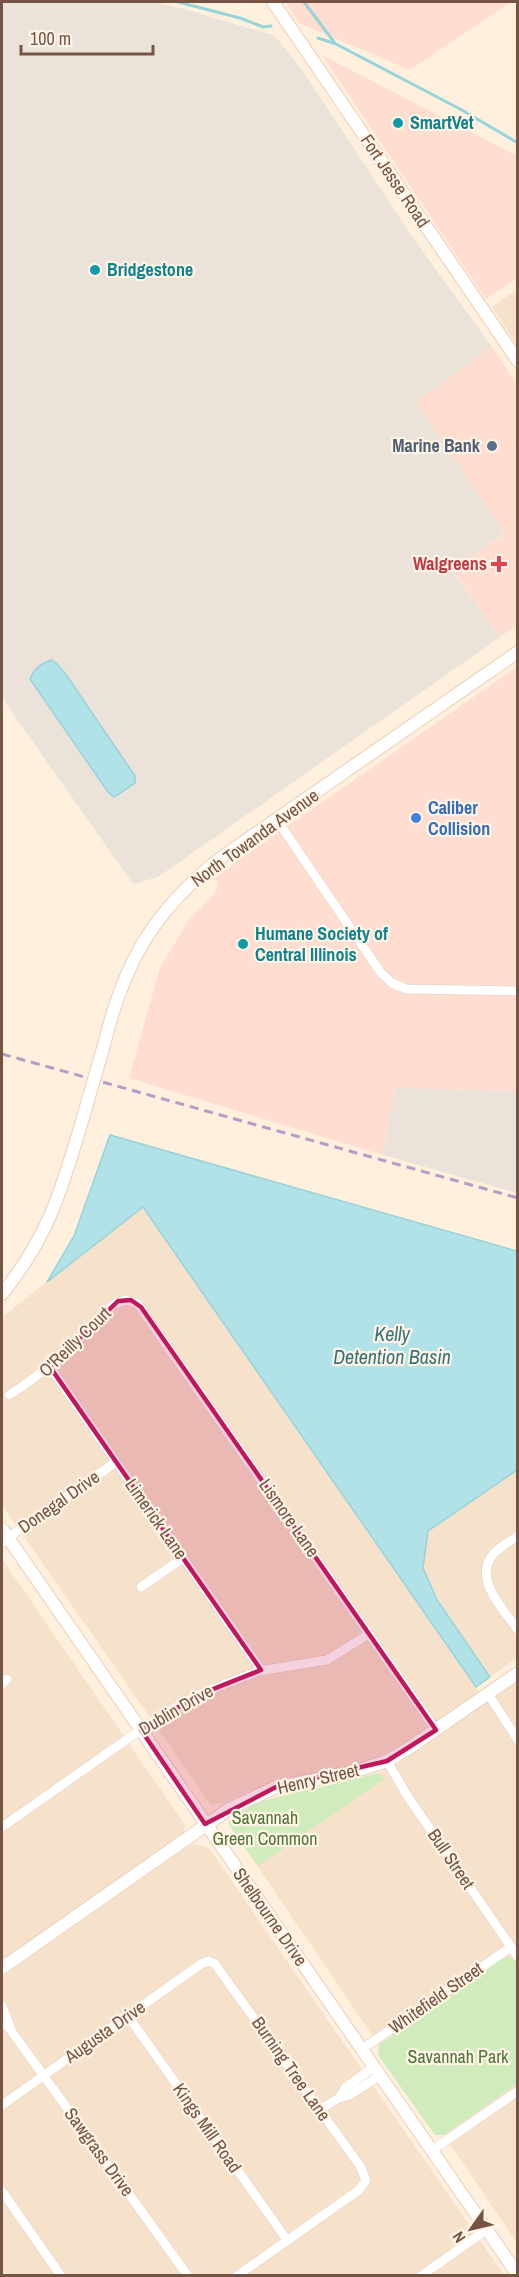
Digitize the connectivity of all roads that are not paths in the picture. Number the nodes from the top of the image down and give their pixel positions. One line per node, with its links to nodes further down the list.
1 (273, 2): 2 (main road, Fort Jesse Road)
2 (518, 361)
3 (518, 652): 4 (main road, North Towanda Avenue)
4 (277, 820): 5 (street); 6 (main road, North Towanda Avenue, bridge)
5 (518, 991)
6 (2, 1294)
7 (141, 1307): 8 (street, O'Reilly Court); 16 (street, Lismore Lane)
8 (50, 1367): 9 (street, O'Reilly Court); 10 (street, Limerick Lane)
9 (9, 1395)
10 (116, 1462): 11 (street, Donegal Drive); 13 (street, Limerick Lane)
11 (4, 1536): 20 (main road, Shelbourne Drive)
12 (518, 1536): 15 (street)
13 (183, 1558): 14 (street); 17 (street, Limerick Lane)
14 (141, 1587)
15 (518, 1630)
16 (369, 1634): 17 (street, Dublin Drive); 21 (street, Lismore Lane)
17 (262, 1671): 20 (street, Dublin Drive)
18 (518, 1673): 19 (main road, Henry Street)
19 (488, 1694): 21 (main road, Henry Street); 22 (street)
20 (141, 1730): 24 (main road, Shelbourne Drive); 25 (street, Dublin Drive)
21 (436, 1730): 23 (main road, Henry Street)
22 (518, 1740)
23 (387, 1761): 24 (main road, Henry Street); 26 (street, Bull Street)
24 (206, 1824): 29 (main road, Henry Street); 34 (main road, Shelbourne Drive)
25 (2, 1827)
26 (511, 1947): 27 (street, Bull Street); 34 (street, Whitefield Street)
27 (518, 1957)
28 (209, 1961): 31 (street, Augusta Drive); 39 (street, Burning Tree Lane)
29 (2, 1968)
30 (2, 2006): 33 (street, Sawgrass Drive)
31 (128, 2016): 36 (street, Augusta Drive); 43 (street, Kings Mill Road)
32 (2, 2020): 33 (street, Sawgrass Drive)
33 (10, 2029): 36 (street, Sawgrass Drive)
34 (362, 2049): 35 (main road, Shelbourne Drive)
35 (376, 2072): 39 (street); 40 (main road, Shelbourne Drive)
36 (43, 2075): 38 (street, Augusta Drive); 46 (street, Sawgrass Drive)
37 (518, 2091): 40 (street)
38 (2, 2104)
39 (319, 2110): 43 (street, Burning Tree Lane)
40 (431, 2151): 42 (main road, Shelbourne Drive)
41 (2, 2191): 45 (street)
42 (486, 2230): 44 (main road, Shelbourne Drive); 48 (street)
43 (287, 2240): 47 (street)
44 (518, 2275)
45 (61, 2276)
46 (188, 2276)
47 (237, 2276)
48 (421, 2276)

